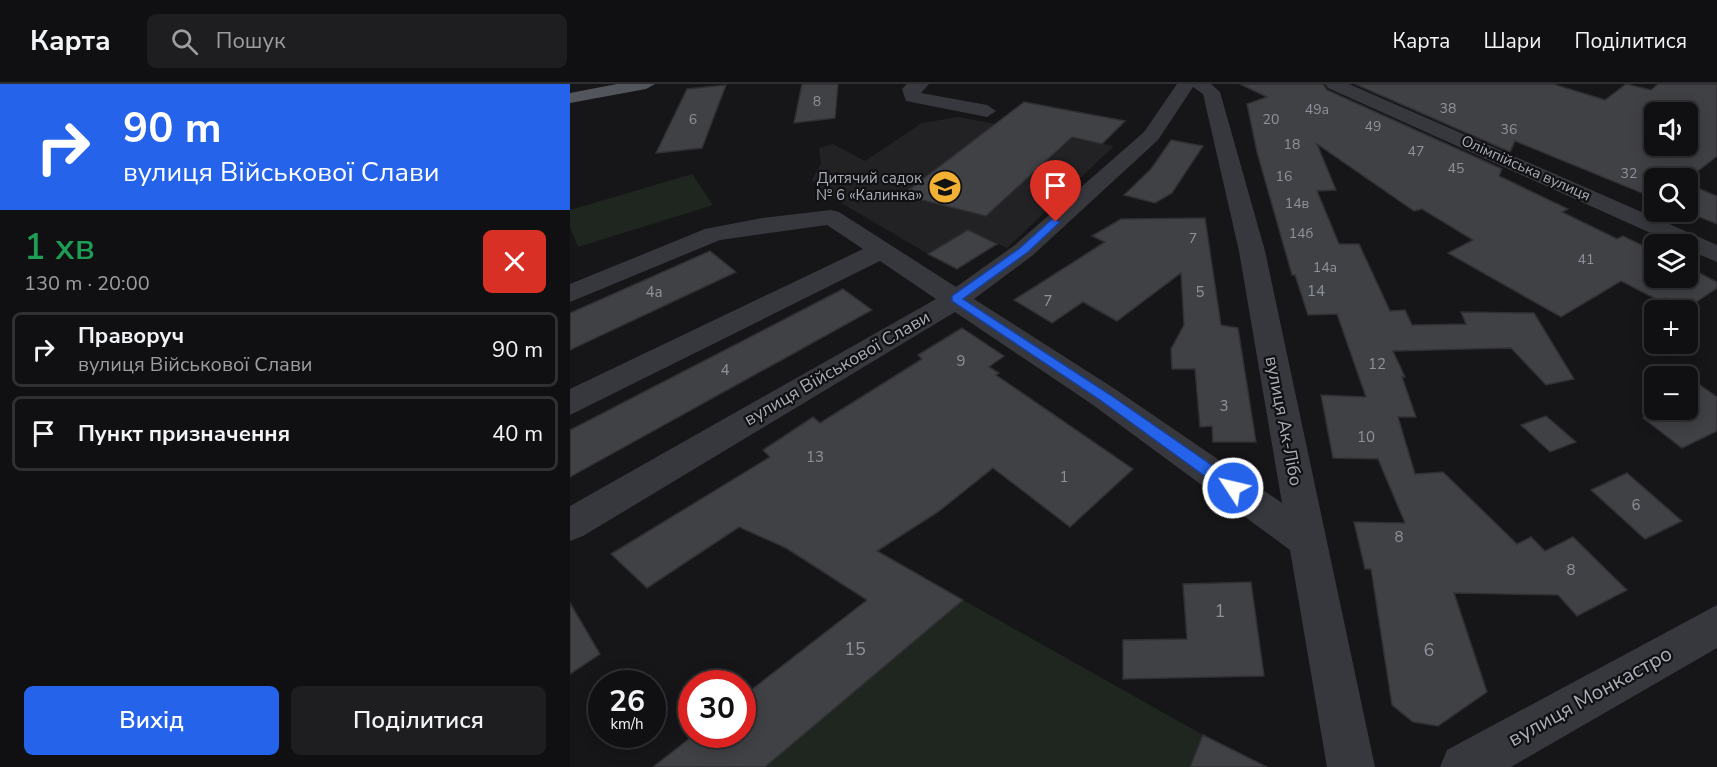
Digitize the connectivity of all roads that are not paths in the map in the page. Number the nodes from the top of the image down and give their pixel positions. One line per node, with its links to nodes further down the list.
1 (646, 84): 6 (main road)
2 (920, 84): 7 (street)
3 (1186, 84): 11 (street, вулиця Військової Слави)
4 (1199, 84): 14 (street, вулиця Ак-Лібо)
5 (1334, 84): 9 (street, Олімпійська вулиця)
6 (570, 98)
7 (987, 111)
8 (881, 250): 10 (street); 11 (street); 12 (street)
9 (1717, 254)
10 (570, 294)
11 (956, 299): 13 (street, вулиця Військової Слави); 14 (street)
12 (570, 403)
13 (570, 525)
14 (1307, 541): 16 (street, вулиця Ак-Лібо)
15 (1717, 625): 17 (street, вулиця Монкастро)
16 (1351, 767)
17 (1464, 767)

